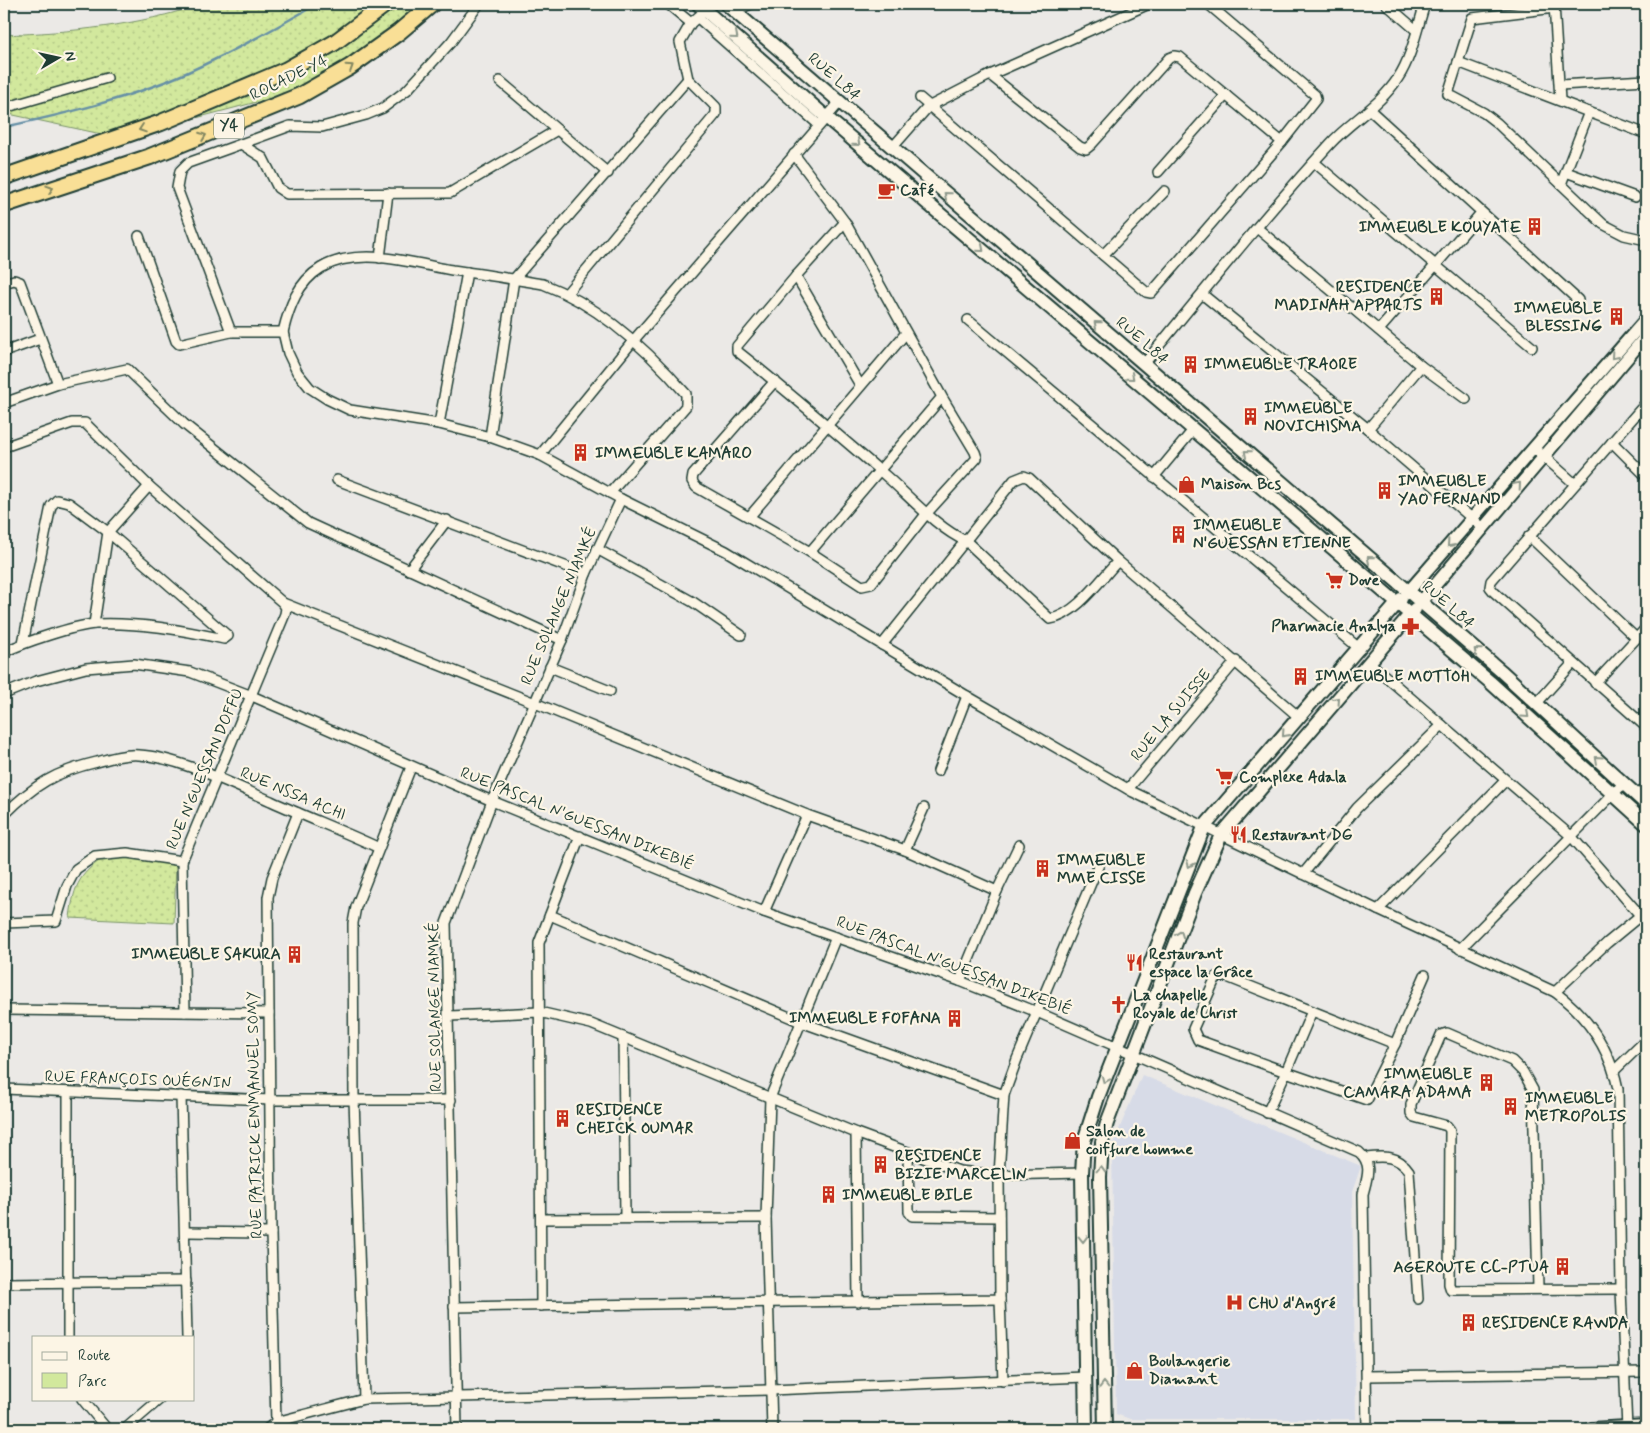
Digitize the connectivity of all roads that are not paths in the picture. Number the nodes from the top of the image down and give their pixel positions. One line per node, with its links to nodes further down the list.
1 (386, 4): 40 (highway, ROCADE Y4 / Y4, one-way to 40)
2 (432, 4): 45 (highway, ROCADE Y4 / Y4, one-way to 2)
3 (479, 4): 33 (street)
4 (668, 4): 12 (street)
5 (751, 4): 11 (street)
6 (1149, 4): 15 (street)
7 (1208, 4): 32 (street)
8 (1386, 4): 13 (street)
9 (1425, 4): 13 (street)
10 (1555, 6): 14 (street); 20 (street)
11 (734, 7): 24 (main road, RUE L84)
12 (698, 14): 17 (street); 29 (main road, RUE L84)
13 (1416, 30): 27 (street)
14 (1458, 62): 23 (street); 41 (street)
15 (990, 75): 21 (street); 25 (street)
16 (108, 78): 26 (street)
17 (688, 79): 39 (street); 58 (street)
18 (1646, 80): 20 (street)
19 (500, 81): 30 (street)
20 (1560, 85): 23 (street)
21 (1226, 95): 32 (street); 37 (street)
22 (920, 98): 25 (street)
23 (1560, 100): 28 (street)
24 (839, 103): 29 (street); 34 (main road, RUE L84)
25 (928, 107): 34 (street); 51 (street)
26 (4, 108)
27 (1370, 110): 36 (street); 46 (street)
28 (1589, 112): 31 (street); 38 (street)
29 (823, 121): 35 (street); 73 (main road, RUE L84, one-way to 73)
30 (557, 130): 39 (street); 43 (street)
31 (1646, 134)
32 (1282, 142): 51 (street)
33 (242, 144): 43 (street); 64 (street)
34 (892, 148): 70 (main road, RUE L84, one-way to 34)
35 (794, 154): 47 (street); 69 (street)
36 (1314, 162): 48 (street); 53 (street)
37 (1158, 172)
38 (1566, 172): 41 (street); 44 (street)
39 (608, 173): 56 (street)
40 (4, 178)
41 (1561, 184): 50 (street)
42 (1164, 191): 51 (street)
43 (388, 193): 52 (street)
44 (1635, 198)
45 (4, 205)
46 (1481, 213): 53 (street); 60 (street)
47 (845, 222): 55 (street); 66 (street)
48 (1257, 228): 59 (street); 63 (street)
49 (139, 236): 64 (street)
50 (1646, 240)
51 (1102, 255)
52 (380, 258): 54 (street); 65 (street)
53 (1434, 266): 63 (street); 71 (street)
54 (467, 272): 56 (street); 83 (street)
55 (796, 276): 76 (street); 78 (street)
56 (514, 279): 58 (street); 87 (street)
57 (4, 284): 68 (street)
58 (567, 293): 69 (street)
59 (1202, 294): 74 (street); 85 (street)
60 (1578, 300)
61 (1646, 319): 67 (street)
62 (968, 320): 95 (street)
63 (1379, 330): 75 (street)
64 (231, 332): 65 (street)
65 (283, 332): 83 (street)
66 (906, 333): 78 (street); 79 (street)
67 (1644, 334): 90 (street, one-way to 90); 92 (street)
68 (40, 339): 72 (street); 77 (street)
69 (633, 341): 91 (street); 99 (street)
70 (1123, 346): 73 (main road); 74 (main road, RUE L84)
71 (1532, 347)
72 (4, 352)
73 (1111, 360): 86 (main road, RUE L84, one-way to 86)
74 (1144, 364): 114 (main road, RUE L84, one-way to 74)
75 (1421, 366): 80 (street); 85 (street)
76 (774, 380): 84 (street); 102 (street)
77 (58, 384): 81 (street); 112 (street)
78 (860, 385): 84 (street)
79 (942, 398): 93 (street); 101 (street)
80 (1466, 399)
81 (4, 403)
82 (1646, 403): 88 (street)
83 (439, 424): 87 (street)
84 (826, 424): 93 (street); 102 (street)
85 (1368, 429): 103 (street)
86 (1193, 430): 95 (street); 117 (main road, RUE L84)
87 (490, 437): 91 (street)
88 (1612, 442): 94 (street); 97 (street)
89 (4, 447): 98 (street)
90 (1534, 448): 92 (street); 103 (street)
91 (540, 455): 99 (street)
92 (1543, 457): 97 (street); 105 (street, one-way to 92)
93 (878, 470): 101 (street); 110 (street)
94 (1646, 476)
95 (1154, 477): 126 (street)
96 (337, 480): 104 (street)
97 (1575, 484): 107 (street)
98 (149, 486): 106 (street); 115 (street)
99 (610, 493): 100 (street)
100 (621, 499): 109 (street, RUE SOLANGE NIAMKÉ); 125 (street)
101 (927, 513): 108 (street); 110 (street)
102 (750, 516): 110 (street)
103 (1472, 519): 105 (street); 114 (street, one-way to 114)
104 (447, 520): 112 (street); 113 (street)
105 (1482, 527): 116 (street)
106 (108, 532): 119 (street); 119 (street); 124 (street)
107 (1530, 536): 122 (street); 130 (street)
108 (966, 541): 111 (street); 111 (street); 125 (street)
109 (597, 549): 113 (street, RUE SOLANGE NIAMKÉ); 121 (street)
110 (810, 552)
111 (1118, 561): 128 (street)
112 (409, 570): 123 (street)
113 (586, 574): 123 (street, RUE SOLANGE NIAMKÉ)
114 (1408, 592): 116 (main road, RUE L84); 117 (main road)
115 (283, 603): 135 (street, RUE N'GUESSAN DOFFU); 137 (street)
116 (1420, 603): 118 (main road); 138 (main road, RUE L84, one-way to 116)
117 (1397, 604): 118 (main road, RUE L84); 126 (main road)
118 (1410, 616): 129 (main road); 148 (main road, RUE L84, one-way to 148)
119 (94, 624): 124 (street)
120 (1646, 628): 122 (street)
121 (741, 635)
122 (1636, 638): 132 (street)
123 (562, 640): 131 (street, RUE SOLANGE NIAMKÉ)
124 (23, 643): 127 (street)
125 (882, 645): 136 (street)
126 (1360, 649): 139 (main road)
127 (4, 652)
128 (1236, 662): 139 (street); 147 (street, RUE LA SUISSE)
129 (1370, 663): 140 (street); 157 (main road, one-way to 129)
130 (1573, 663): 132 (street); 138 (street)
131 (550, 667): 133 (street); 137 (street, RUE SOLANGE NIAMKÉ)
132 (1595, 683): 141 (street)
133 (610, 690)
134 (4, 694): 135 (street, RUE PASCAL N'GUESSAN DIKEBIÉ)
135 (252, 696): 142 (street, RUE PASCAL N'GUESSAN DIKEBIÉ); 144 (street, RUE N'GUESSAN DOFFU)
136 (967, 696): 143 (street); 147 (street)
137 (535, 703): 150 (street, RUE SOLANGE NIAMKÉ); 154 (street)
138 (1537, 704): 146 (main road, RUE L84, one-way to 138)
139 (1300, 718): 156 (main road, one-way to 156)
140 (1442, 725): 145 (street); 165 (street)
141 (1646, 727)
142 (411, 767): 150 (street, RUE PASCAL N'GUESSAN DIKEBIÉ); 161 (street)
143 (938, 771)
144 (217, 778): 152 (street, RUE NSSA ACHI); 153 (street, RUE NSSA ACHI); 163 (street, RUE N'GUESSAN DOFFU)
145 (1505, 781): 159 (street); 167 (street)
146 (1624, 783): 148 (street); 149 (main road, RUE L84)
147 (1128, 788): 156 (street)
148 (1614, 793): 155 (main road, RUE L84); 159 (street)
149 (1643, 796)
150 (492, 801): 158 (street, RUE PASCAL N'GUESSAN DIKEBIÉ); 183 (street, RUE SOLANGE NIAMKÉ)
151 (924, 808): 162 (street)
152 (298, 813): 161 (street, RUE NSSA ACHI); 182 (street, RUE PATRICK EMMANUEL SOMY)
153 (4, 815)
154 (807, 815): 162 (street); 168 (street)
155 (1646, 824)
156 (1204, 827): 157 (street); 188 (main road, one-way to 188)
157 (1221, 835): 165 (street); 189 (main road, one-way to 157)
158 (580, 836): 168 (street, RUE PASCAL N'GUESSAN DIKEBIÉ); 169 (street)
159 (1572, 836): 170 (street); 173 (street)
160 (1019, 845): 166 (street)
161 (379, 848): 197 (street)
162 (905, 850): 166 (street)
163 (182, 861): 171 (street); 179 (street, RUE N'GUESSAN DOFFU)
164 (1100, 862): 181 (street)
165 (1303, 874): 167 (street)
166 (997, 891): 175 (street)
167 (1378, 910): 173 (street)
168 (764, 912): 172 (street, RUE PASCAL N'GUESSAN DIKEBIÉ)
169 (550, 914): 180 (street); 184 (street)
170 (1644, 918): 176 (street)
171 (4, 923)
172 (836, 937): 175 (street, RUE PASCAL N'GUESSAN DIKEBIÉ); 184 (street)
173 (1460, 949): 176 (street)
174 (1425, 975): 187 (street)
175 (960, 981): 181 (street, RUE PASCAL N'GUESSAN DIKEBIÉ)
176 (1556, 992): 190 (street)
177 (4, 1010): 179 (street)
178 (1312, 1011): 187 (street); 191 (street); 191 (street)
179 (185, 1012): 182 (street)
180 (538, 1012): 183 (street); 185 (street); 211 (street)
181 (1037, 1012): 188 (street, RUE PASCAL N'GUESSAN DIKEBIÉ); 194 (street)
182 (269, 1013): 198 (street, RUE PATRICK EMMANUEL SOMY)
183 (450, 1016): 199 (street, RUE SOLANGE NIAMKÉ)
184 (801, 1022): 194 (street); 196 (street)
185 (622, 1037): 196 (street); 209 (street)
186 (1646, 1040): 190 (street)
187 (1395, 1044): 191 (street)
188 (1118, 1047): 189 (street, RUE PASCAL N'GUESSAN DIKEBIÉ); 204 (main road, one-way to 204)
189 (1134, 1054): 200 (street, RUE PASCAL N'GUESSAN DIKEBIÉ); 207 (main road, one-way to 189)
190 (1615, 1070): 218 (street)
191 (1286, 1072): 200 (street)
192 (4, 1089): 193 (street, RUE FRANÇOIS OUÉGNIN)
193 (68, 1092): 195 (street, RUE FRANÇOIS OUÉGNIN); 216 (street)
194 (1004, 1095): 205 (street)
195 (181, 1096): 198 (street, RUE FRANÇOIS OUÉGNIN); 212 (street)
196 (770, 1098): 201 (street); 210 (street)
197 (354, 1099): 198 (street, RUE FRANÇOIS OUÉGNIN); 199 (street, RUE FRANÇOIS OUÉGNIN); 234 (street)
198 (271, 1100): 213 (street, RUE PATRICK EMMANUEL SOMY)
199 (451, 1100): 224 (street, RUE SOLANGE NIAMKÉ)
200 (1267, 1113): 203 (street, RUE PASCAL N'GUESSAN DIKEBIÉ)
201 (856, 1133): 202 (street); 221 (street)
202 (908, 1152): 205 (street); 208 (street)
203 (1366, 1158): 219 (street); 229 (street)
204 (1082, 1173): 205 (street); 206 (main road)
205 (998, 1175): 208 (street)
206 (1082, 1204): 207 (main road); 230 (main road, one-way to 230)
207 (1101, 1204): 245 (main road, one-way to 207)
208 (999, 1217): 220 (street)
209 (625, 1218): 210 (street); 211 (street)
210 (766, 1218): 222 (street)
211 (541, 1219): 223 (street)
212 (186, 1232): 213 (street); 214 (street)
213 (271, 1233): 237 (street, RUE PATRICK EMMANUEL SOMY)
214 (186, 1281): 216 (street); 226 (street)
215 (4, 1283): 216 (street)
216 (68, 1283): 225 (street)
217 (1538, 1288): 217 (street); 218 (street)
218 (1621, 1289): 228 (street)
219 (1418, 1299)
220 (1000, 1300): 221 (street); 231 (street)
221 (858, 1302): 222 (street)
222 (768, 1304): 223 (street); 232 (street)
223 (541, 1306): 224 (street)
224 (454, 1307): 233 (street, RUE SOLANGE NIAMKÉ)
225 (68, 1336)
226 (187, 1336)
227 (1646, 1372): 228 (street)
228 (1626, 1374): 229 (street); 248 (street)
229 (1367, 1376): 246 (street)
230 (1085, 1377): 231 (street); 244 (main road)
231 (1003, 1380): 232 (street)
232 (770, 1390): 233 (street); 243 (street)
233 (456, 1396): 234 (street); 242 (street, RUE SOLANGE NIAMKÉ)
234 (364, 1399): 237 (street)
235 (83, 1400): 239 (street)
236 (159, 1400): 240 (street)
237 (276, 1422): 241 (street)
238 (1646, 1426): 248 (main road)
239 (107, 1429)
240 (126, 1429)
241 (267, 1429)
242 (457, 1429)
243 (772, 1429)
244 (1086, 1429)
245 (1105, 1429)
246 (1367, 1429)
247 (1591, 1429): 248 (main road)
248 (1627, 1429)

